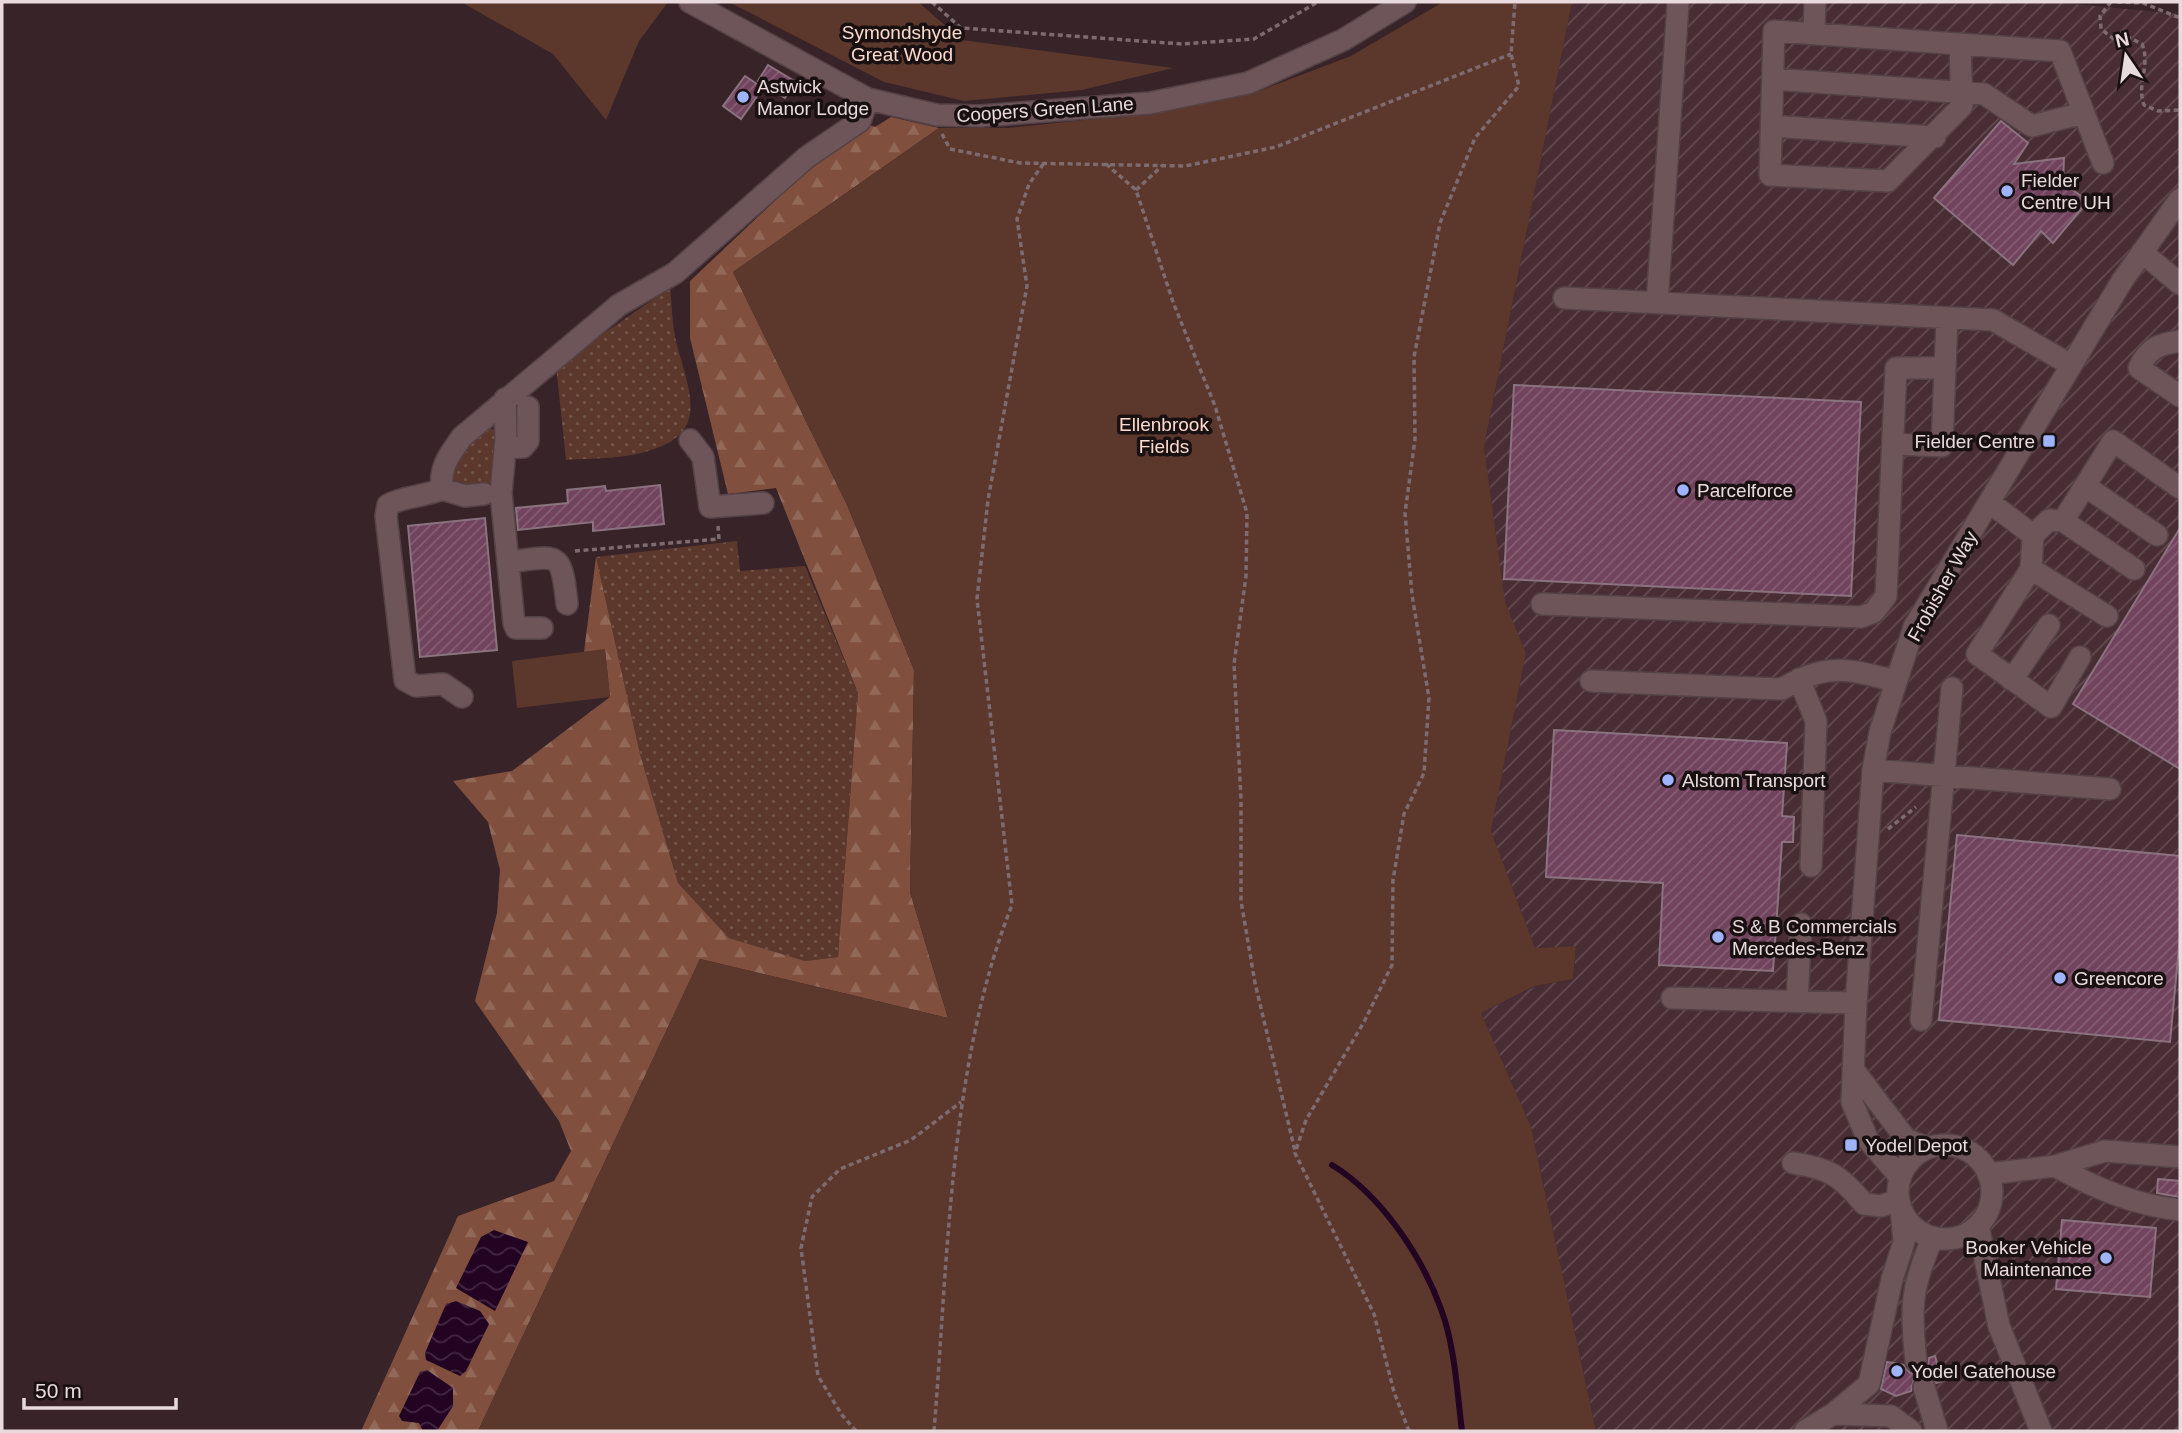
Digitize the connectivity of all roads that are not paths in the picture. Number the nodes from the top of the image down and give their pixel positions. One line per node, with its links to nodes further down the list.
1 (690, 2): 9 (street, Coopers Green Lane)
2 (1405, 2): 9 (street, Coopers Green Lane)
3 (1815, 2): 5 (street)
4 (1678, 5): 18 (street)
5 (1814, 33): 6 (street); 7 (street)
6 (1960, 44): 8 (street); 10 (street)
7 (1773, 79): 8 (street); 11 (street)
8 (1961, 90): 10 (street); 12 (street)
9 (868, 99): 24 (street)
10 (2083, 113): 13 (street)
11 (1772, 125): 12 (street); 12 (street)
12 (1935, 137)
13 (2103, 163)
14 (2180, 198): 15 (street, Frobisher Way)
15 (2142, 252): 16 (street); 21 (street, Frobisher Way)
16 (2180, 284)
17 (1564, 298): 18 (street)
18 (1657, 303): 19 (street)
19 (1947, 318): 21 (street); 22 (street)
20 (2180, 341): 23 (street)
21 (2071, 365): 33 (street, Frobisher Way)
22 (1945, 368): 27 (street); 27 (street)
23 (2180, 396)
24 (505, 399): 28 (street); 31 (street)
25 (528, 407): 28 (street)
26 (690, 440): 34 (street)
27 (1893, 444): 42 (street)
28 (505, 448): 38 (street)
29 (2085, 486): 30 (street); 35 (street); 37 (street)
30 (2180, 488)
31 (442, 489): 32 (street); 52 (street)
32 (484, 494)
33 (1989, 502): 36 (street); 50 (street, Frobisher Way)
34 (763, 503)
35 (2063, 521): 36 (street); 40 (street)
36 (2033, 534): 39 (street)
37 (2157, 535)
38 (508, 562): 41 (street); 45 (street)
39 (2031, 569): 43 (street); 48 (street)
40 (2134, 569)
41 (567, 604)
42 (1542, 604)
43 (2107, 616)
44 (2049, 625): 48 (street)
45 (542, 628)
46 (2080, 657): 48 (street)
47 (1799, 679): 49 (street); 50 (street); 56 (street)
48 (2012, 680)
49 (1591, 681)
50 (1895, 681): 53 (street, Frobisher Way)
51 (1952, 688): 54 (street)
52 (462, 697)
53 (1873, 770): 54 (street); 60 (street, Frobisher Way)
54 (1944, 775): 55 (street); 61 (street)
55 (2110, 789)
56 (1811, 866)
57 (1801, 924): 59 (street)
58 (1672, 998): 59 (street)
59 (1797, 1001): 60 (street)
60 (1856, 1003): 62 (street, Frobisher Way)
61 (1921, 1020)
62 (1853, 1069): 63 (street); 68 (street, Frobisher Way)
63 (1928, 1148): 67 (street); 68 (street)
64 (2180, 1157): 66 (street)
65 (1793, 1163): 69 (street)
66 (2056, 1166): 67 (street); 70 (street)
67 (1988, 1174): 71 (street)
68 (1900, 1177): 69 (street)
69 (1899, 1204): 72 (street); 75 (street)
70 (2180, 1210)
71 (1978, 1225): 72 (street); 79 (street)
72 (1933, 1237): 73 (street)
73 (1916, 1362)
74 (1924, 1387): 78 (street)
75 (1833, 1413): 76 (street); 77 (street)
76 (1805, 1431)
77 (1911, 1431)
78 (1937, 1431)
79 (2041, 1431)

